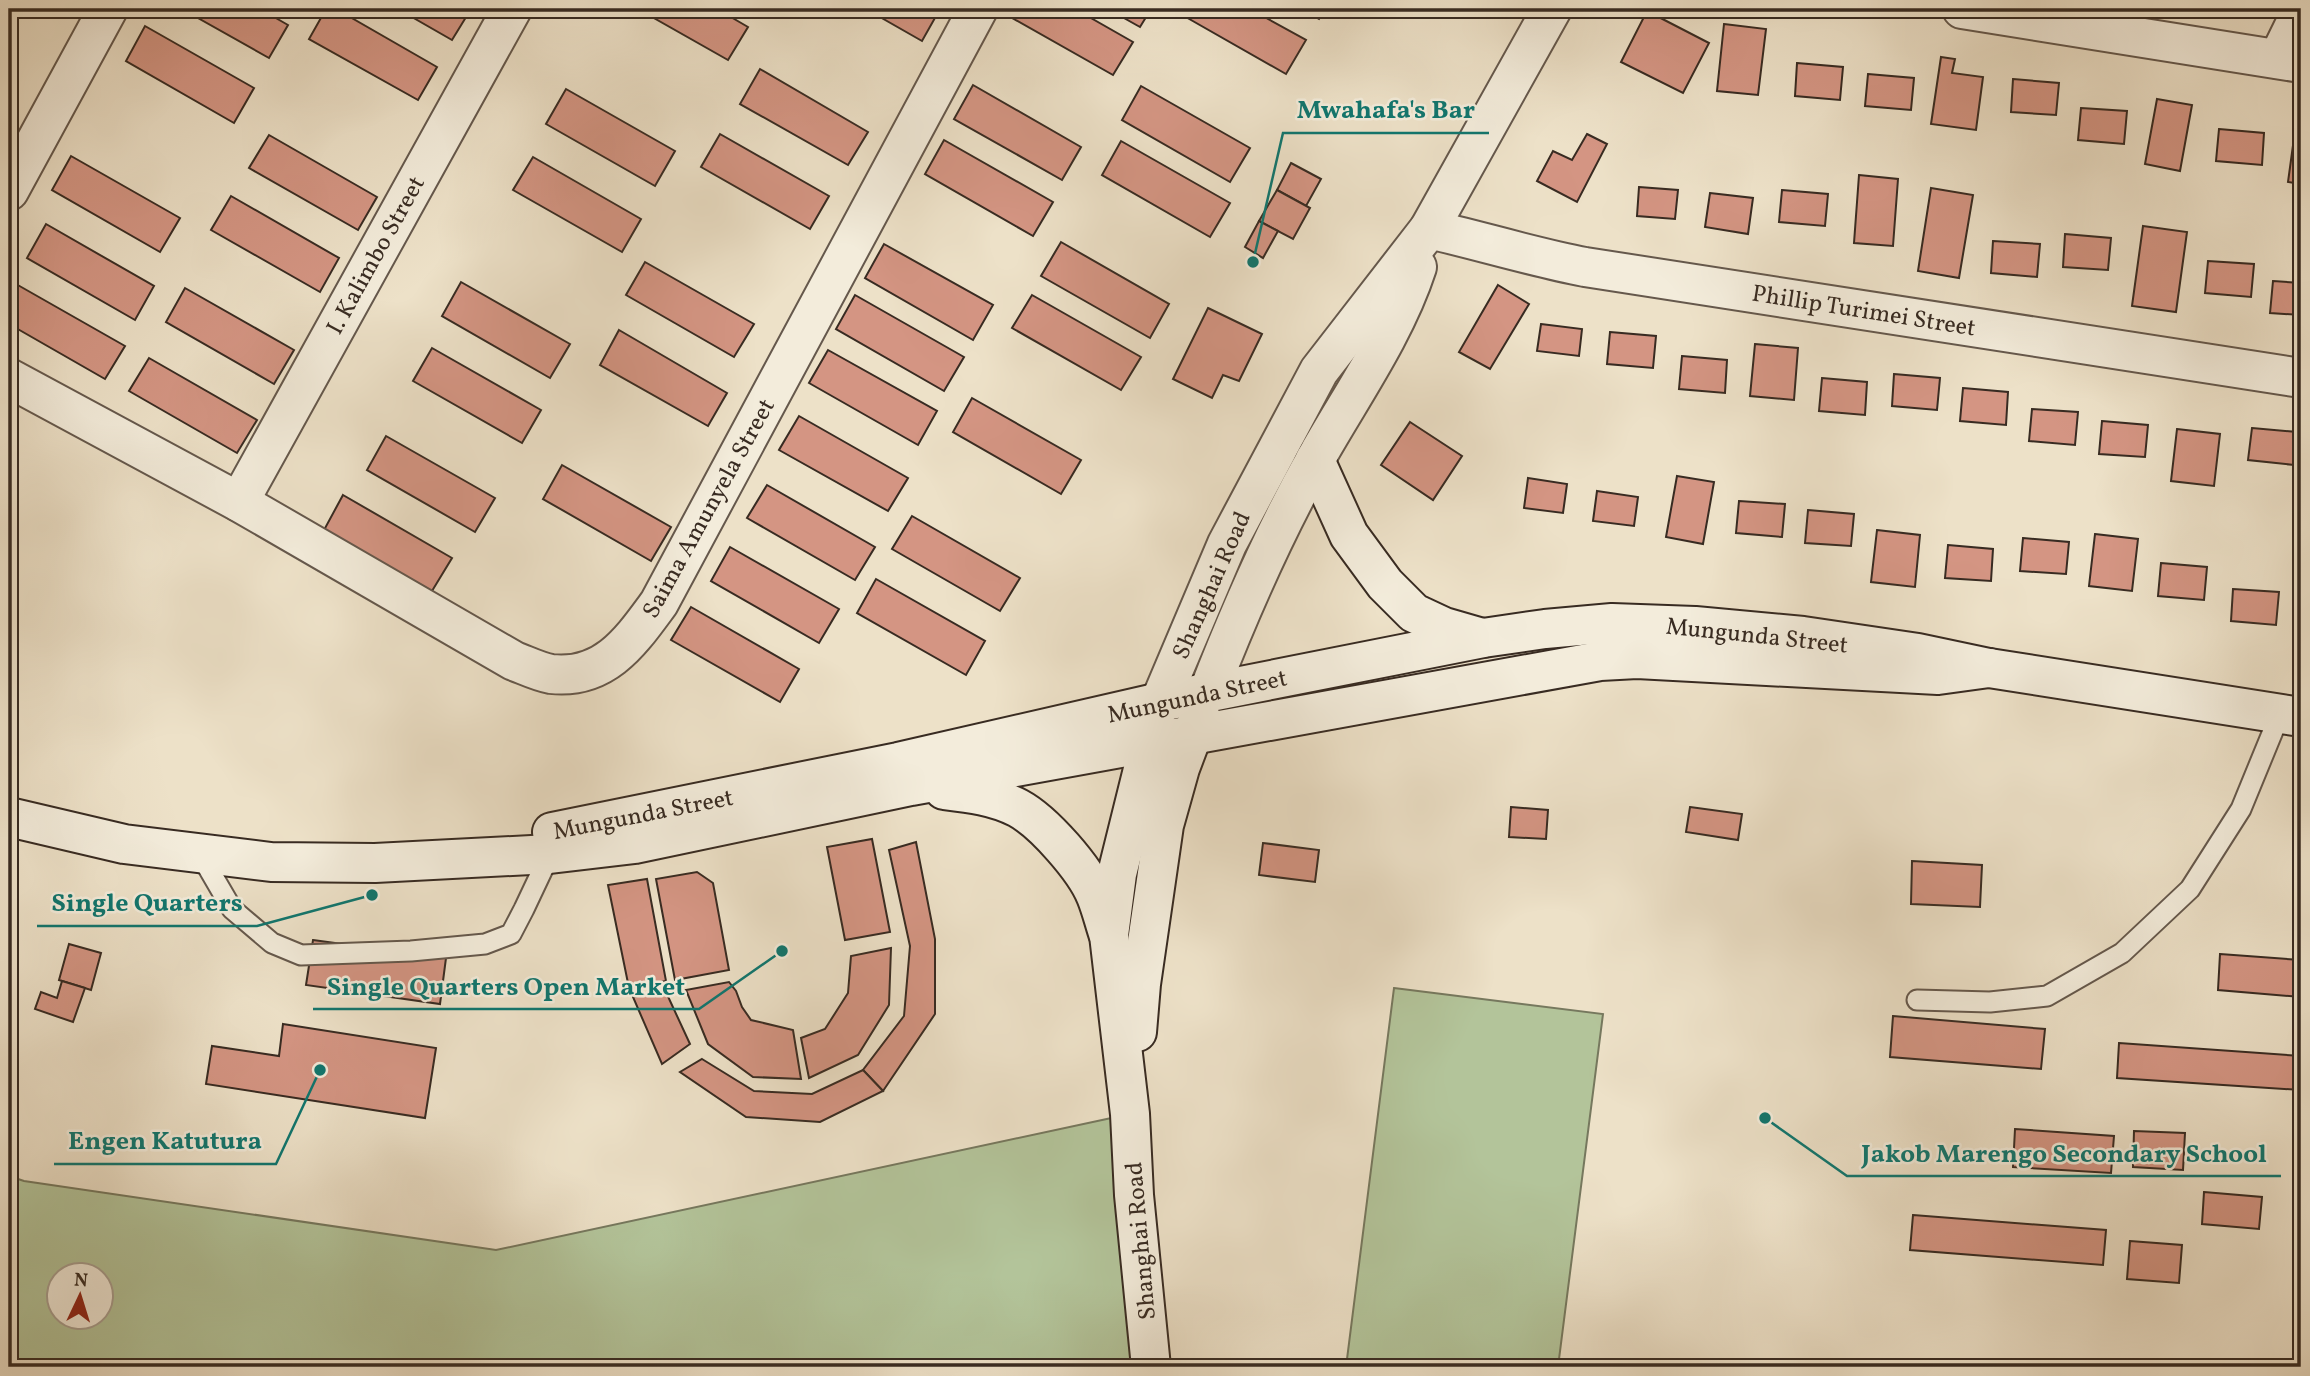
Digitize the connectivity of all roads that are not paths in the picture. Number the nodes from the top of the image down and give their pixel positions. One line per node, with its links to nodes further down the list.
1 (108, 9): 8 (street)
2 (512, 9): 13 (street, I. Kalimbo Street)
3 (978, 9): 13 (street, Saima Amunyela Street)
4 (1552, 9): 9 (street, Shanghai Road)
5 (1962, 9): 7 (street)
6 (2301, 12): 7 (street)
7 (2290, 61)
8 (9, 191)
9 (1429, 229): 11 (street, Phillip Turimei Street); 12 (street, Shanghai Road); 17 (street, Shanghai Road)
10 (9, 378): 13 (street, Saima Amunyela Street)
11 (2301, 378)
12 (1315, 460): 14 (street); 16 (street, Shanghai Road)
13 (239, 502)
14 (1483, 638): 15 (street, Mungunda Street); 16 (street, Mungunda Street)
15 (1989, 668): 18 (street, Mungunda Street); 19 (street, Mungunda Street)
16 (1208, 693): 17 (street, Mungunda Street); 19 (street, Shanghai Road)
17 (1160, 702): 20 (street, Shanghai Road); 25 (street, Mungunda Street)
18 (2291, 716): 27 (lane)
19 (1193, 735): 20 (street, Mungunda Street); 28 (street, Shanghai Road)
20 (1150, 744): 21 (street, Mungunda Street); 26 (street, Shanghai Road)
21 (911, 786): 24 (street, Mungunda Street); 26 (street)
22 (9, 817): 23 (street, Mungunda Street)
23 (200, 854): 24 (lane); 25 (street, Mungunda Street)
24 (550, 854): 25 (street, Mungunda Street)
25 (413, 862)
26 (1109, 935): 28 (street, Shanghai Road)
27 (1917, 1000)
28 (1130, 1114): 29 (street, Shanghai Road)
29 (1152, 1367)

